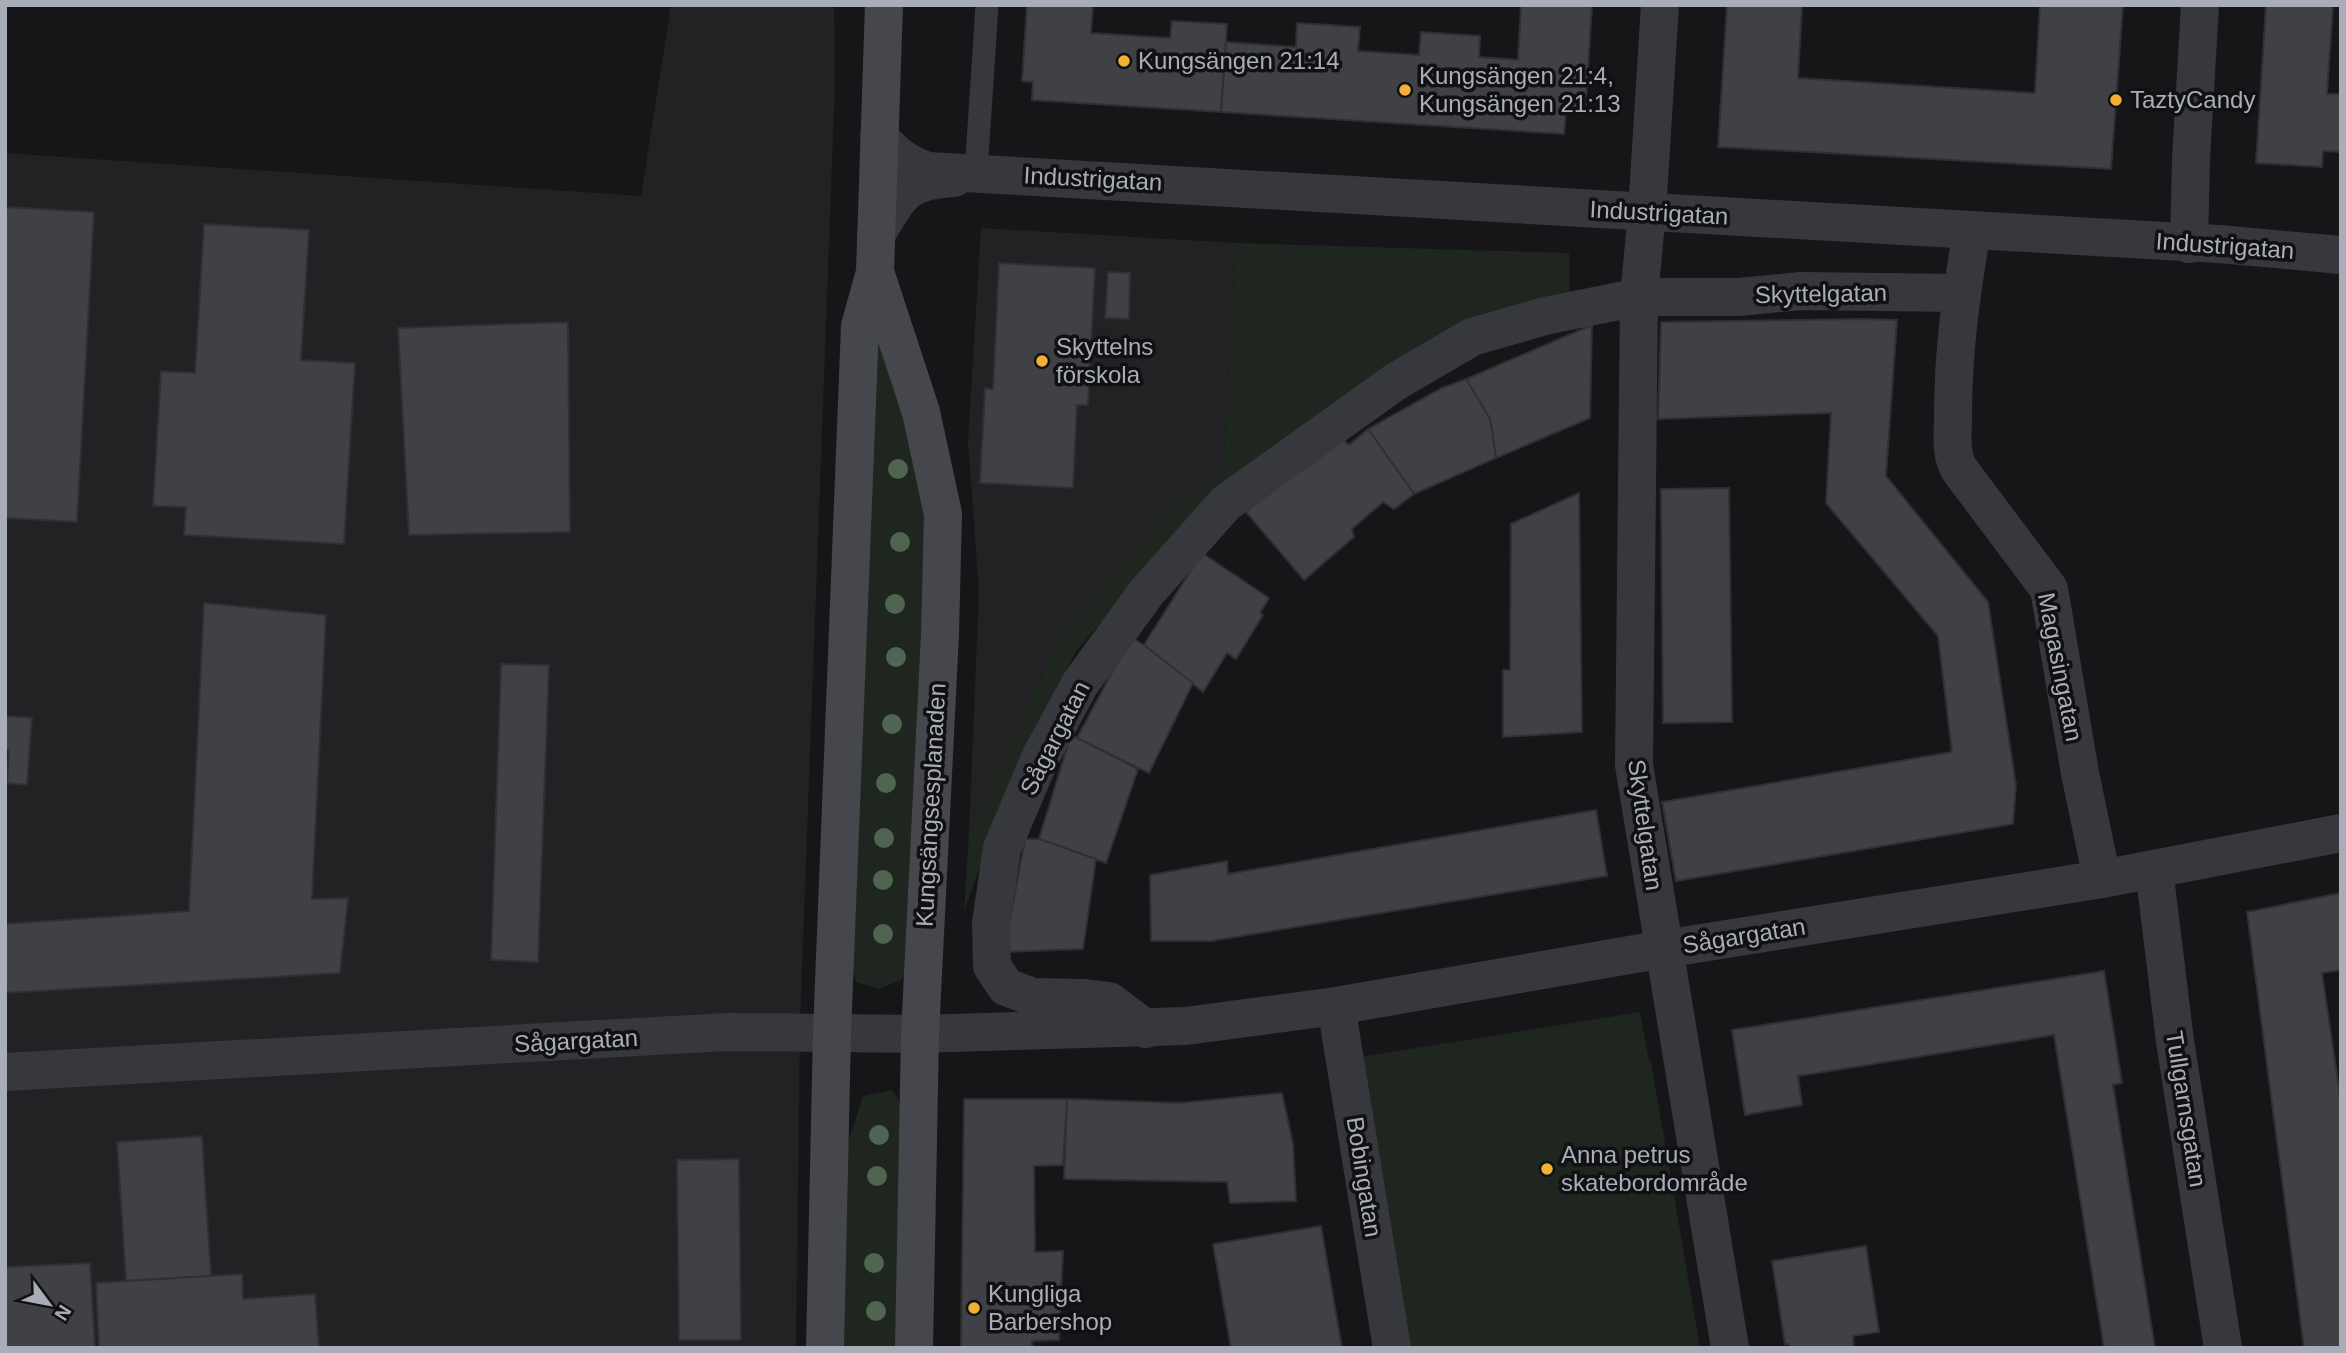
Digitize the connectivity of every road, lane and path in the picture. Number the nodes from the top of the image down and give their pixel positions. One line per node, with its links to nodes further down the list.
1 (884, 5): 5 (street, Kungsängsesplanaden)
2 (987, 5): 6 (lane)
3 (1660, 5): 7 (street, Skyttelgatan)
4 (2200, 5): 9 (street)
5 (879, 136): 6 (street); 10 (street, Kungsängsesplanaden)
6 (976, 173): 7 (street, Industrigatan); 10 (street)
7 (1647, 212): 8 (street, Industrigatan); 13 (street, Skyttelgatan)
8 (1972, 231): 9 (street, Industrigatan); 12 (street, Magasingatan)
9 (2189, 244): 11 (street, Industrigatan)
10 (875, 254): 21 (street, Kungsängsesplanaden); 22 (street, Kungsängsesplanaden)
11 (2341, 255)
12 (1961, 293): 13 (street, Skyttelgatan); 17 (street, Magasingatan)
13 (1639, 297): 14 (street, Skyttelgatan); 18 (street, Skyttelgatan)
14 (1226, 503): 20 (street, Sågargatan)
15 (2341, 834): 16 (street, Sågargatan)
16 (2154, 869): 17 (street, Sågargatan); 28 (street, Tullgarnsgatan)
17 (2102, 879): 18 (street, Sågargatan)
18 (1664, 949): 19 (street, Sågargatan); 27 (street, Skyttelgatan)
19 (1336, 1006): 20 (street, Sågargatan); 26 (street, Bobingatan)
20 (1146, 1029): 22 (street, Sågargatan)
21 (832, 1033): 22 (street, Sågargatan); 23 (street, Sågargatan); 24 (street, Kungsängsesplanaden)
22 (920, 1034): 25 (street, Kungsängsesplanaden)
23 (5, 1072)
24 (825, 1348)
25 (914, 1348)
26 (1392, 1348)
27 (1730, 1348)
28 (2223, 1348)

